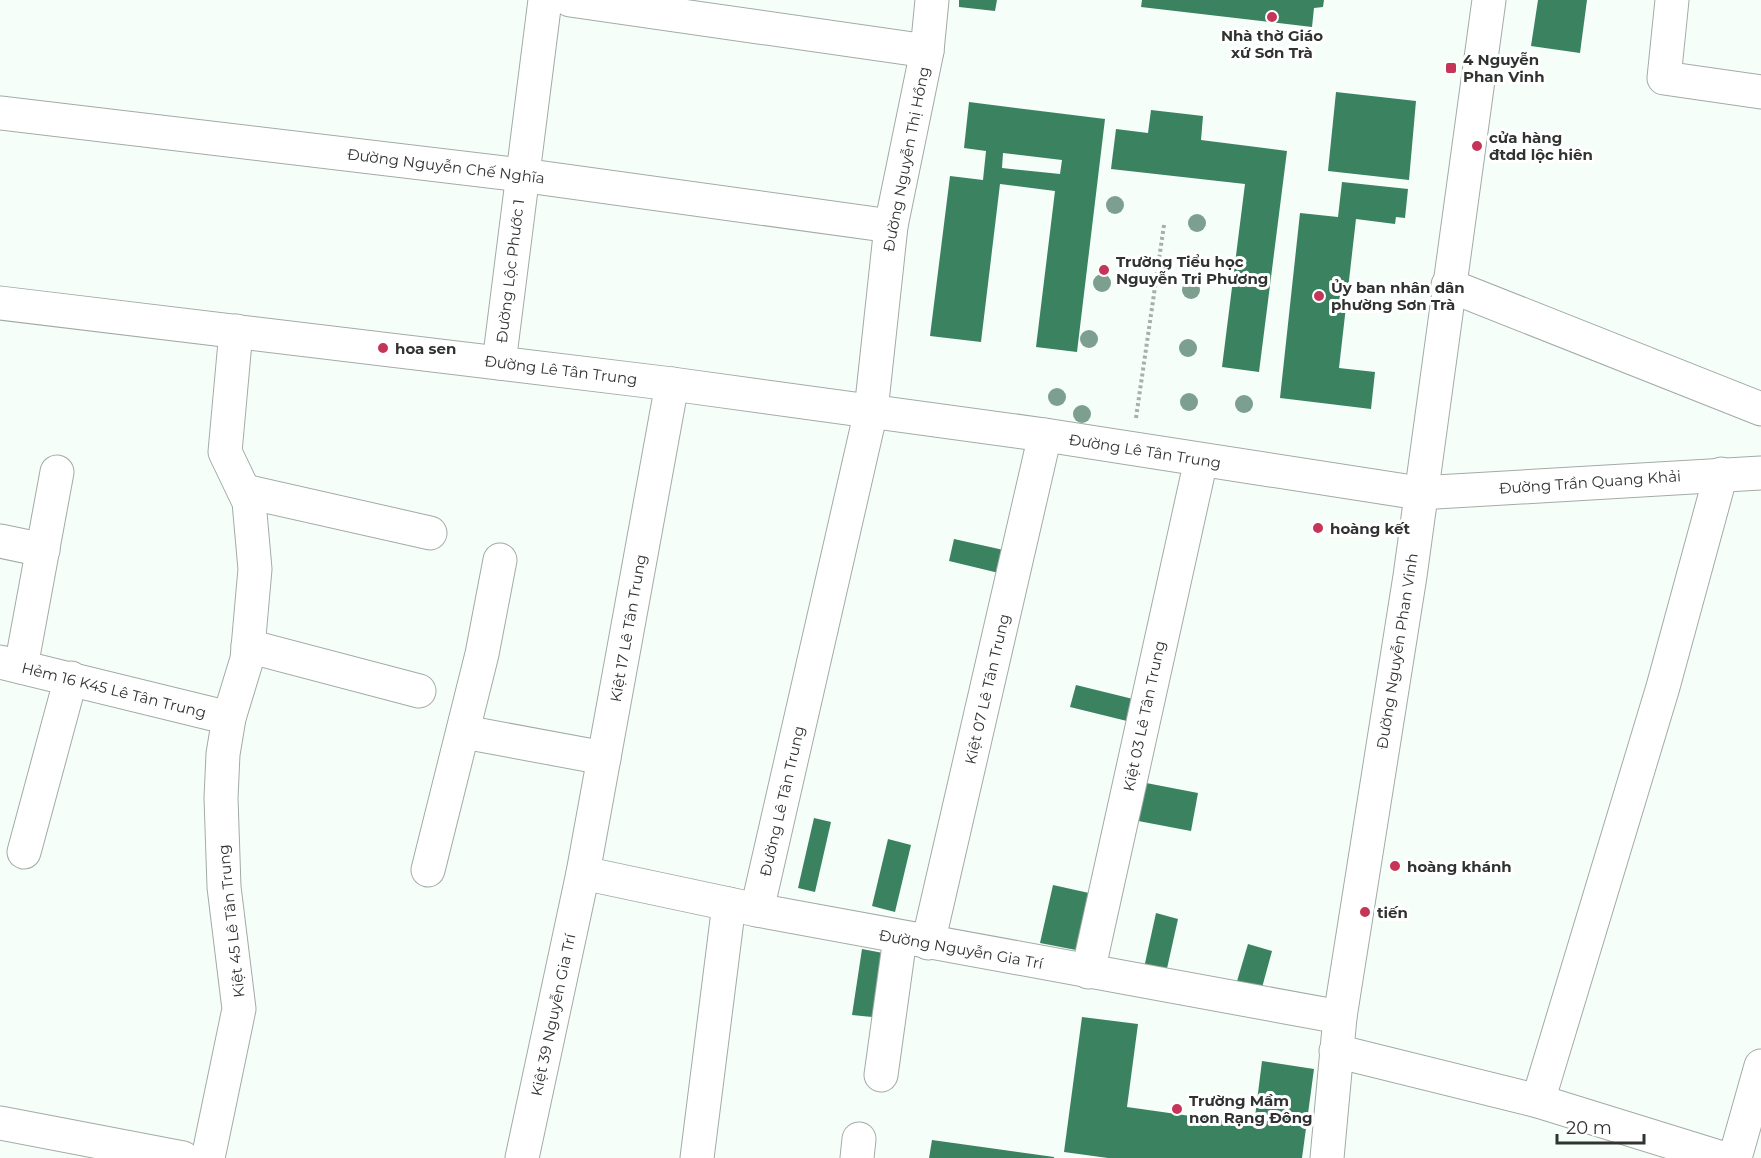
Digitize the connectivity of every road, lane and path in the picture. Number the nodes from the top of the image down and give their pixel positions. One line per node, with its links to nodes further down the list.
1 (544, 0): 9 (street, Đường Lộc Phước 1)
2 (570, 0): 6 (street, Đường Nguyễn Thị Hồng)
3 (932, 0): 6 (street)
4 (1489, 0): 12 (street, Đường Nguyễn Phan Vinh)
5 (1672, 0): 7 (street)
6 (927, 51): 11 (street, Đường Nguyễn Thị Hồng)
7 (1761, 92)
8 (0, 113): 9 (street, Đường Nguyễn Chế Nghĩa)
9 (521, 175): 11 (street, Đường Nguyễn Chế Nghĩa); 15 (street, Đường Lộc Phước 1)
10 (1164, 225): 20 (path)
11 (891, 226): 18 (street, Đường Nguyễn Thị Hồng)
12 (1448, 285): 17 (street); 26 (street, Đường Nguyễn Phan Vinh)
13 (0, 303): 14 (street, Đường Lê Tân Trung)
14 (236, 332): 15 (street, Đường Lê Tân Trung); 25 (street, Kiệt 45 Lê Tân Trung)
15 (499, 363): 16 (street, Đường Lê Tân Trung)
16 (672, 384): 18 (street, Đường Lê Tân Trung); 37 (street, Kiệt 17 Lê Tân Trung)
17 (1761, 409)
18 (871, 411): 19 (street, Đường Lê Tân Trung); 41 (street, Đường Lê Tân Trung)
19 (1045, 435): 20 (street, Đường Lê Tân Trung); 42 (street, Kiệt 07 Lê Tân Trung)
20 (1131, 449): 21 (street, Đường Lê Tân Trung)
21 (1201, 460): 26 (street, Đường Lê Tân Trung); 43 (street, Kiệt 03 Lê Tân Trung)
22 (57, 472): 29 (street)
23 (1761, 473): 24 (street, Đường Trần Quang Khải)
24 (1721, 474): 26 (street, Đường Trần Quang Khải); 48 (street)
25 (244, 491): 27 (street); 31 (street, Kiệt 45 Lê Tân Trung)
26 (1419, 493): 44 (street, Đường Nguyễn Phan Vinh)
27 (430, 533)
28 (0, 541): 29 (street)
29 (43, 550): 32 (street)
30 (500, 560): 36 (street)
31 (248, 646): 34 (street); 35 (street, Kiệt 45 Lê Tân Trung)
32 (11, 664): 33 (street, Hẻm 16 K45 Lê Tân Trung)
33 (71, 678): 35 (street, Hẻm 16 K45 Lê Tân Trung); 38 (street)
34 (420, 691)
35 (229, 718): 51 (street, Kiệt 45 Lê Tân Trung)
36 (464, 732): 37 (street); 39 (street)
37 (604, 758): 40 (street, Kiệt 17 Lê Tân Trung)
38 (24, 852)
39 (428, 870)
40 (583, 873): 41 (street, Đường Nguyễn Gia Trí); 52 (street, Kiệt 39 Nguyễn Gia Trí)
41 (743, 907): 42 (street, Đường Nguyễn Gia Trí); 53 (street, Đường Lê Tân Trung)
42 (914, 940): 43 (street, Đường Nguyễn Gia Trí); 47 (street, Kiệt 07 Lê Tân Trung)
43 (1088, 972): 44 (street, Đường Nguyễn Gia Trí)
44 (1340, 1017): 45 (street, Đường Nguyễn Phan Vinh)
45 (1336, 1051): 48 (street); 54 (street, Đường Nguyễn Phan Vinh)
46 (1761, 1066): 56 (street)
47 (881, 1075)
48 (1538, 1101): 55 (street)
49 (0, 1123): 50 (street)
50 (183, 1158)
51 (208, 1158)
52 (522, 1158)
53 (697, 1158)
54 (1327, 1158)
55 (1722, 1158)
56 (1735, 1158)

